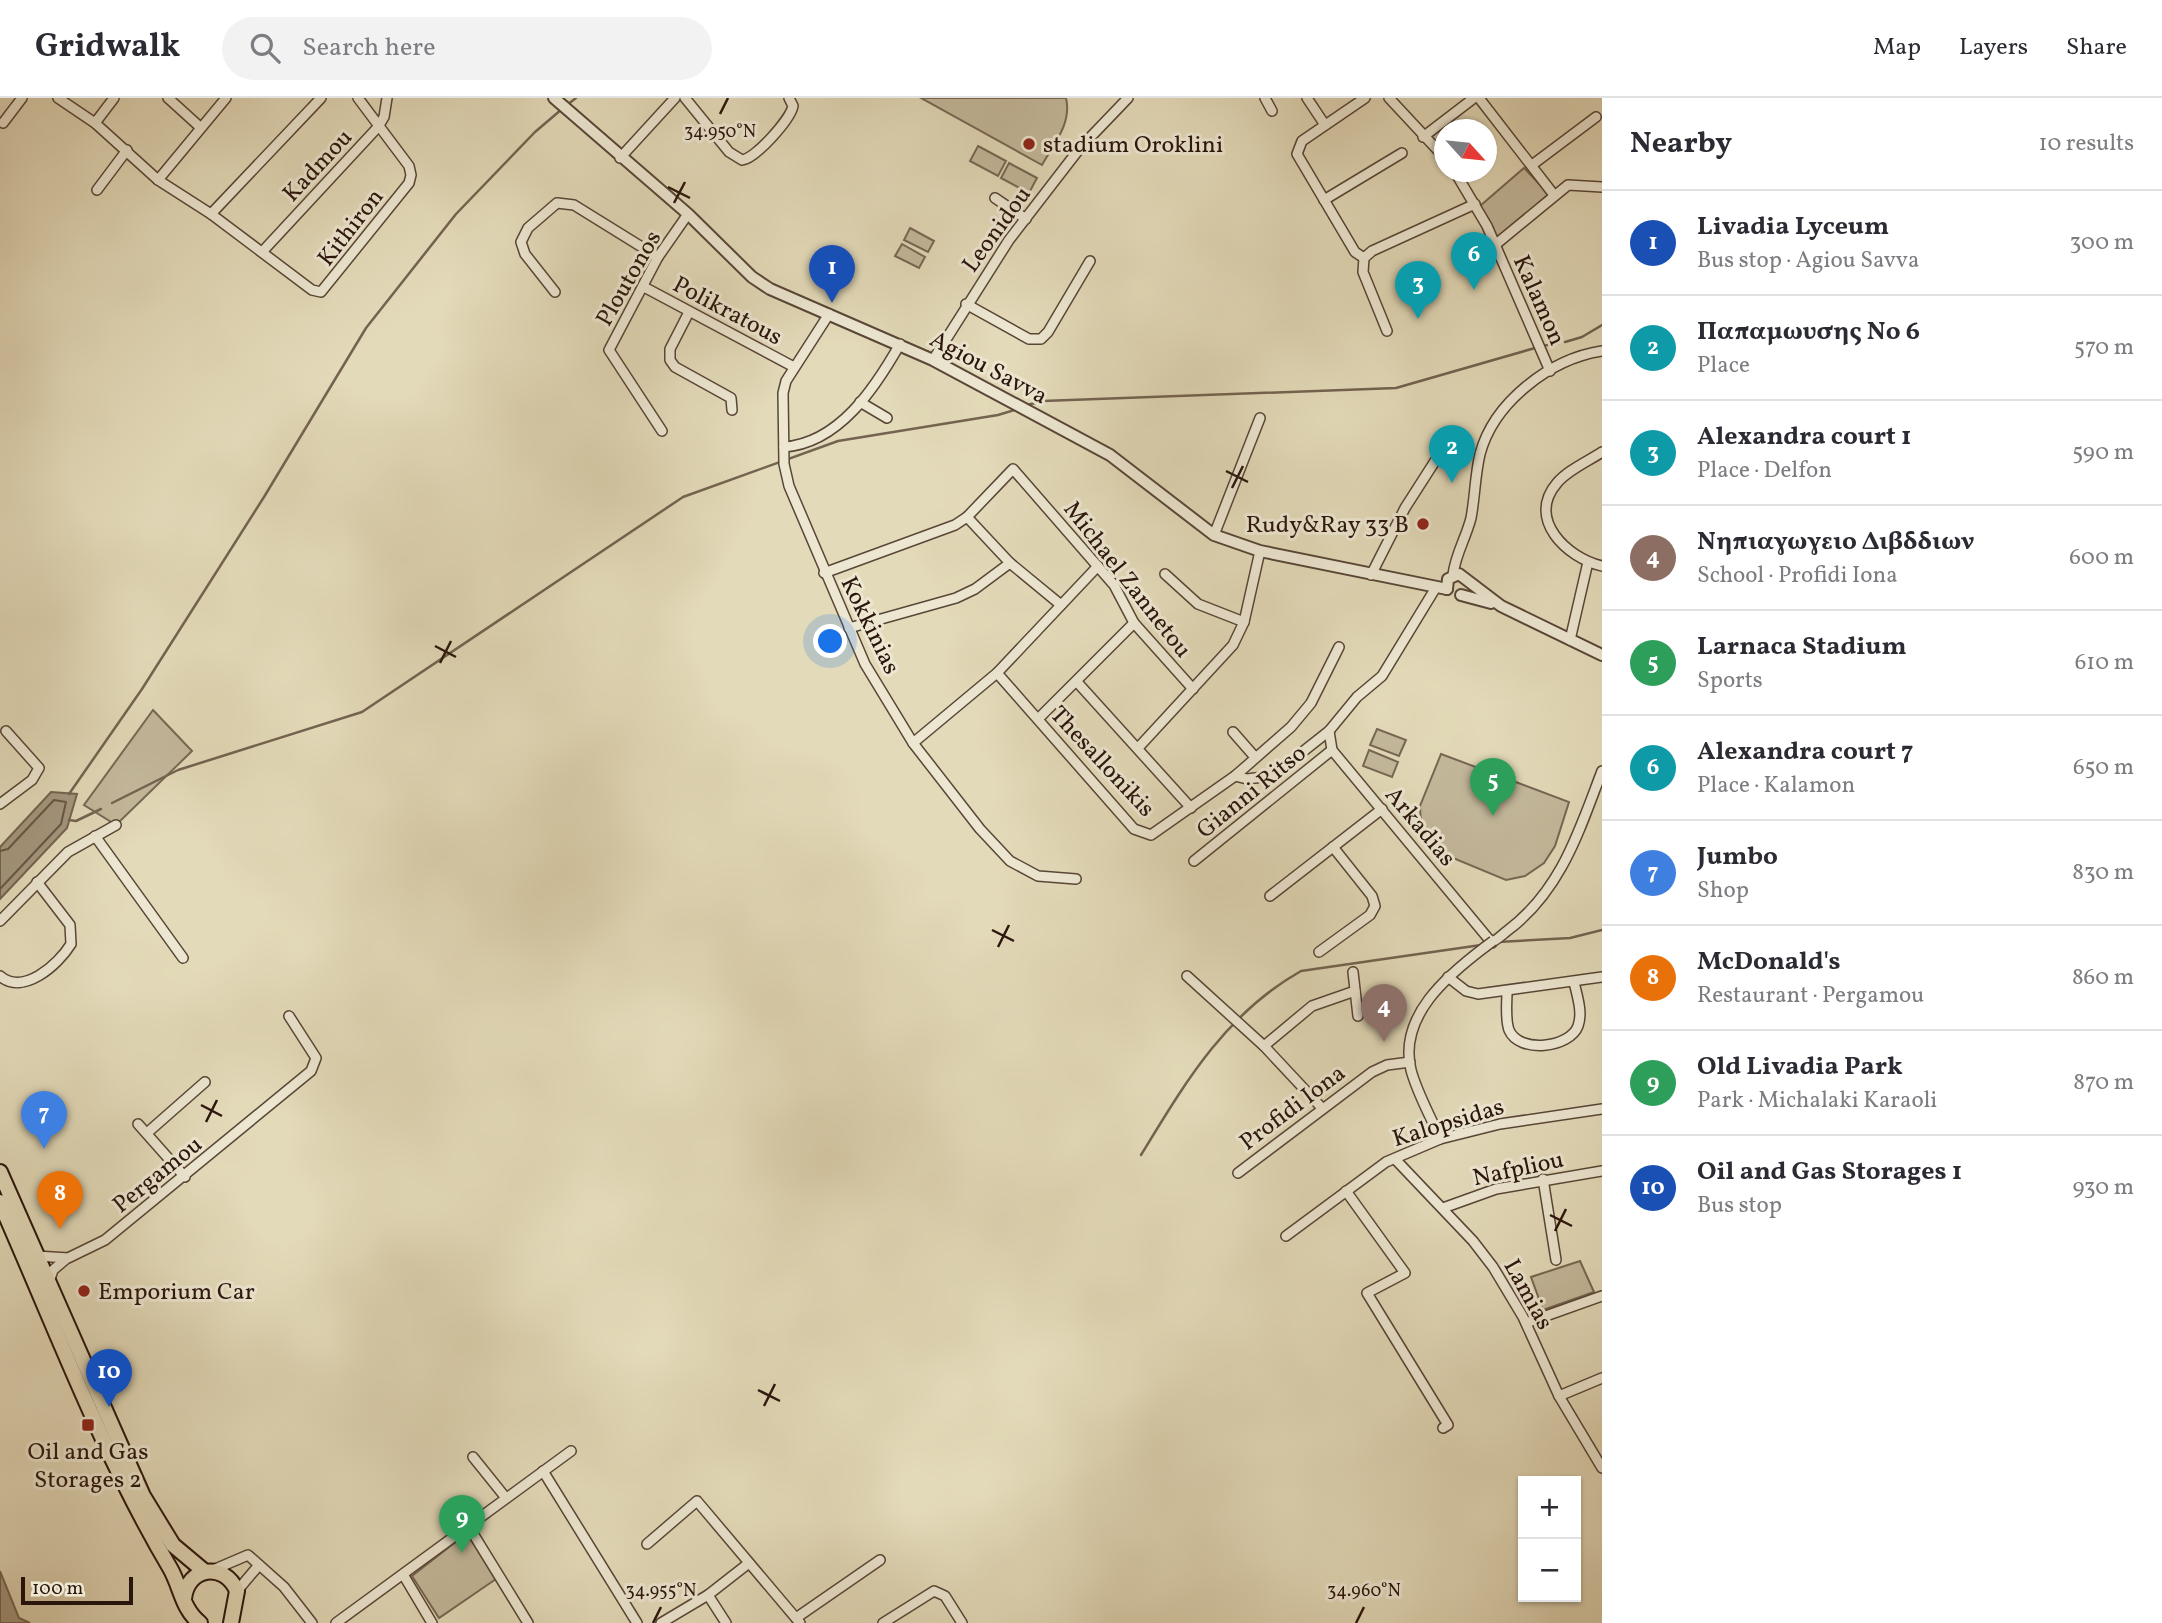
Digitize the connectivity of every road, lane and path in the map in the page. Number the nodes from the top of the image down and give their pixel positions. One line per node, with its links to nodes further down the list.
1 (22, 98): 22 (street)
2 (58, 98): 23 (street, Kithiron)
3 (114, 98): 23 (street)
4 (168, 98): 25 (street)
5 (226, 98): 25 (street)
6 (321, 98): 41 (street)
7 (358, 98): 26 (street)
8 (387, 98): 26 (street, Kadmou)
9 (554, 98): 31 (street, Agiou Savva)
10 (675, 98): 31 (street)
11 (685, 98): 12 (street)
12 (789, 98)
13 (1128, 98): 43 (street, Leonidou)
14 (1265, 98): 20 (street)
15 (1307, 98): 24 (street)
16 (1365, 98): 24 (street)
17 (1389, 98): 27 (street)
18 (1474, 98): 27 (street)
19 (1479, 98): 32 (street)
20 (1272, 111)
21 (1596, 117): 32 (street)
22 (3, 123)
23 (95, 123): 29 (street, Kithiron)
24 (1325, 125): 39 (street)
25 (200, 127): 33 (street)
26 (378, 127): 45 (street, Kadmou); 45 (street, Kithiron)
27 (1423, 137): 28 (street)
28 (1434, 147)
29 (127, 150): 33 (street, Kithiron); 36 (street)
30 (1402, 153): 39 (street)
31 (620, 158): 42 (street, Agiou Savva)
32 (1532, 165): 37 (street)
33 (158, 180): 41 (street, Kithiron)
34 (1461, 182): 40 (street, Kalamon)
35 (1602, 187): 37 (street)
36 (97, 190)
37 (1554, 195): 44 (street)
38 (995, 198): 43 (street)
39 (1324, 200): 47 (street)
40 (1475, 204): 44 (street, Kalamon); 47 (street)
41 (211, 214): 45 (street, Kithiron)
42 (688, 214): 46 (street, Ploutonos); 53 (street, Agiou Savva)
43 (1026, 219): 51 (street, Leonidou)
44 (1495, 245): 59 (street, Kalamon)
45 (262, 252)
46 (658, 257): 49 (street, Ploutonos); 50 (street)
47 (1364, 257): 54 (street)
48 (1090, 261): 51 (street)
49 (644, 287): 52 (street, Polikratous); 64 (street, Ploutonos)
50 (555, 292)
51 (966, 304): 57 (street, Leonidou)
52 (689, 313): 58 (street, Polikratous); 61 (street)
53 (830, 314): 55 (street, Agiou Savva); 58 (street, Kokkinias)
54 (1388, 331)
55 (900, 344): 57 (street, Agiou Savva); 60 (street)
56 (1602, 351): 59 (street)
57 (933, 360): 69 (street, Agiou Savva)
58 (794, 367): 65 (street, Kokkinias)
59 (1550, 371): 78 (street)
60 (860, 402): 62 (street); 65 (street)
61 (732, 410)
62 (887, 418)
63 (1260, 418): 69 (street)
64 (662, 431)
65 (784, 450): 75 (street, Kokkinias)
66 (1602, 453): 71 (street)
67 (1437, 458): 77 (street)
68 (967, 517): 72 (street); 73 (street, Michael Zannetou); 75 (street, Michael Zannetou)
69 (1214, 535): 70 (street, Agiou Savva)
70 (1261, 551): 77 (street, Agiou Savva); 85 (street)
71 (1588, 562): 74 (street); 88 (street)
72 (1010, 563): 83 (street); 87 (street)
73 (1098, 566): 83 (street); 86 (street, Michael Zannetou)
74 (1602, 566)
75 (824, 573): 87 (street, Kokkinias)
76 (1165, 574): 85 (street)
77 (1371, 575): 80 (street, Agiou Savva)
78 (1453, 575): 79 (street); 81 (street)
79 (1467, 580): 82 (street); 84 (street)
80 (1434, 589): 81 (street, Agiou Savva); 96 (street)
81 (1447, 589): 82 (street)
82 (1461, 595): 84 (street)
83 (1061, 605): 91 (street)
84 (1501, 606): 88 (street)
85 (1244, 622): 93 (street)
86 (1134, 623): 92 (street); 93 (street, Michael Zannetou)
87 (849, 628): 98 (street, Kokkinias)
88 (1570, 640): 90 (street)
89 (1339, 647): 101 (street)
90 (1602, 655)
91 (997, 673): 94 (street, Thesallonikis); 98 (street)
92 (1077, 682): 94 (street); 99 (street)
93 (1193, 689): 99 (street)
94 (1038, 719): 105 (street, Thesallonikis)
95 (6, 731): 104 (street)
96 (1329, 731): 100 (street); 103 (street)
97 (1233, 732): 101 (street)
98 (914, 743): 111 (street, Kokkinias)
99 (1138, 748): 105 (street)
100 (1332, 750): 106 (street, Arkadias); 110 (street, Gianni Ritso)
101 (1254, 757): 103 (street)
102 (1602, 771): 115 (street)
103 (1235, 776): 105 (street)
104 (0, 804)
105 (1191, 808)
106 (1382, 809): 109 (street); 115 (street, Arkadias)
107 (116, 825): 108 (street)
108 (95, 836): 112 (street); 117 (street)
109 (1333, 847): 113 (street); 116 (street)
110 (1194, 861)
111 (1076, 879)
112 (37, 882): 114 (street); 119 (street)
113 (1270, 896)
114 (0, 921)
115 (1490, 943): 121 (street)
116 (1319, 952)
117 (183, 958)
118 (1353, 972): 124 (street)
119 (0, 976)
120 (1187, 976): 128 (street)
121 (1448, 977): 125 (street); 129 (street)
122 (1602, 977): 123 (street)
123 (1574, 982): 125 (street); 125 (street)
124 (1355, 991): 127 (street); 128 (street)
125 (1507, 991)
126 (289, 1016): 140 (street, Pergamou)
127 (1358, 1016)
128 (1264, 1046): 131 (street)
129 (1410, 1062): 131 (street, Profidi Iona); 135 (street)
130 (205, 1082): 134 (street)
131 (1321, 1107): 139 (street, Profidi Iona)
132 (1602, 1109): 135 (street, Kalopsidas)
133 (138, 1124): 134 (street)
134 (147, 1133): 140 (street)
135 (1440, 1139): 136 (street, Kalopsidas)
136 (1395, 1159): 142 (street, Kalopsidas); 144 (street, Lamias)
137 (1602, 1171): 141 (street, Nafpliou)
138 (0, 1172): 146 (main road)
139 (1238, 1172)
140 (185, 1177): 147 (street, Pergamou)
141 (1543, 1179): 144 (street, Nafpliou); 148 (street)
142 (1346, 1191): 145 (street, Kalopsidas); 154 (street)
143 (0, 1202): 169 (main road)
144 (1443, 1208): 151 (street, Lamias)
145 (1286, 1236)
146 (37, 1256): 147 (street); 149 (main road)
147 (68, 1258): 149 (street, Pergamou)
148 (1556, 1260)
149 (49, 1282): 165 (main road)
150 (1602, 1296): 151 (street)
151 (1526, 1323): 153 (street, Lamias)
152 (1602, 1378): 153 (street)
153 (1559, 1396): 157 (street, Lamias)
154 (1443, 1428)
155 (571, 1451): 158 (street)
156 (473, 1457): 159 (street)
157 (1602, 1468)
158 (543, 1471): 159 (street); 178 (street)
159 (506, 1498): 160 (street)
160 (470, 1527): 166 (street); 177 (street)
161 (647, 1544): 163 (street)
162 (880, 1560): 171 (street)
163 (749, 1563): 168 (street); 171 (street)
164 (259, 1565): 165 (street); 167 (street); 174 (street)
165 (208, 1571): 167 (main road); 169 (main road)
166 (404, 1576): 175 (street); 176 (street)
167 (237, 1591): 170 (main road)
168 (708, 1595): 179 (street); 180 (street)
169 (184, 1600): 172 (main road)
170 (231, 1618): 173 (main road)
171 (798, 1620)
172 (200, 1622)
173 (218, 1623)
174 (312, 1623)
175 (336, 1623)
176 (432, 1623)
177 (528, 1623)
178 (637, 1623)
179 (661, 1623)
180 (726, 1623)
181 (883, 1623): 182 (street)
182 (962, 1623)

